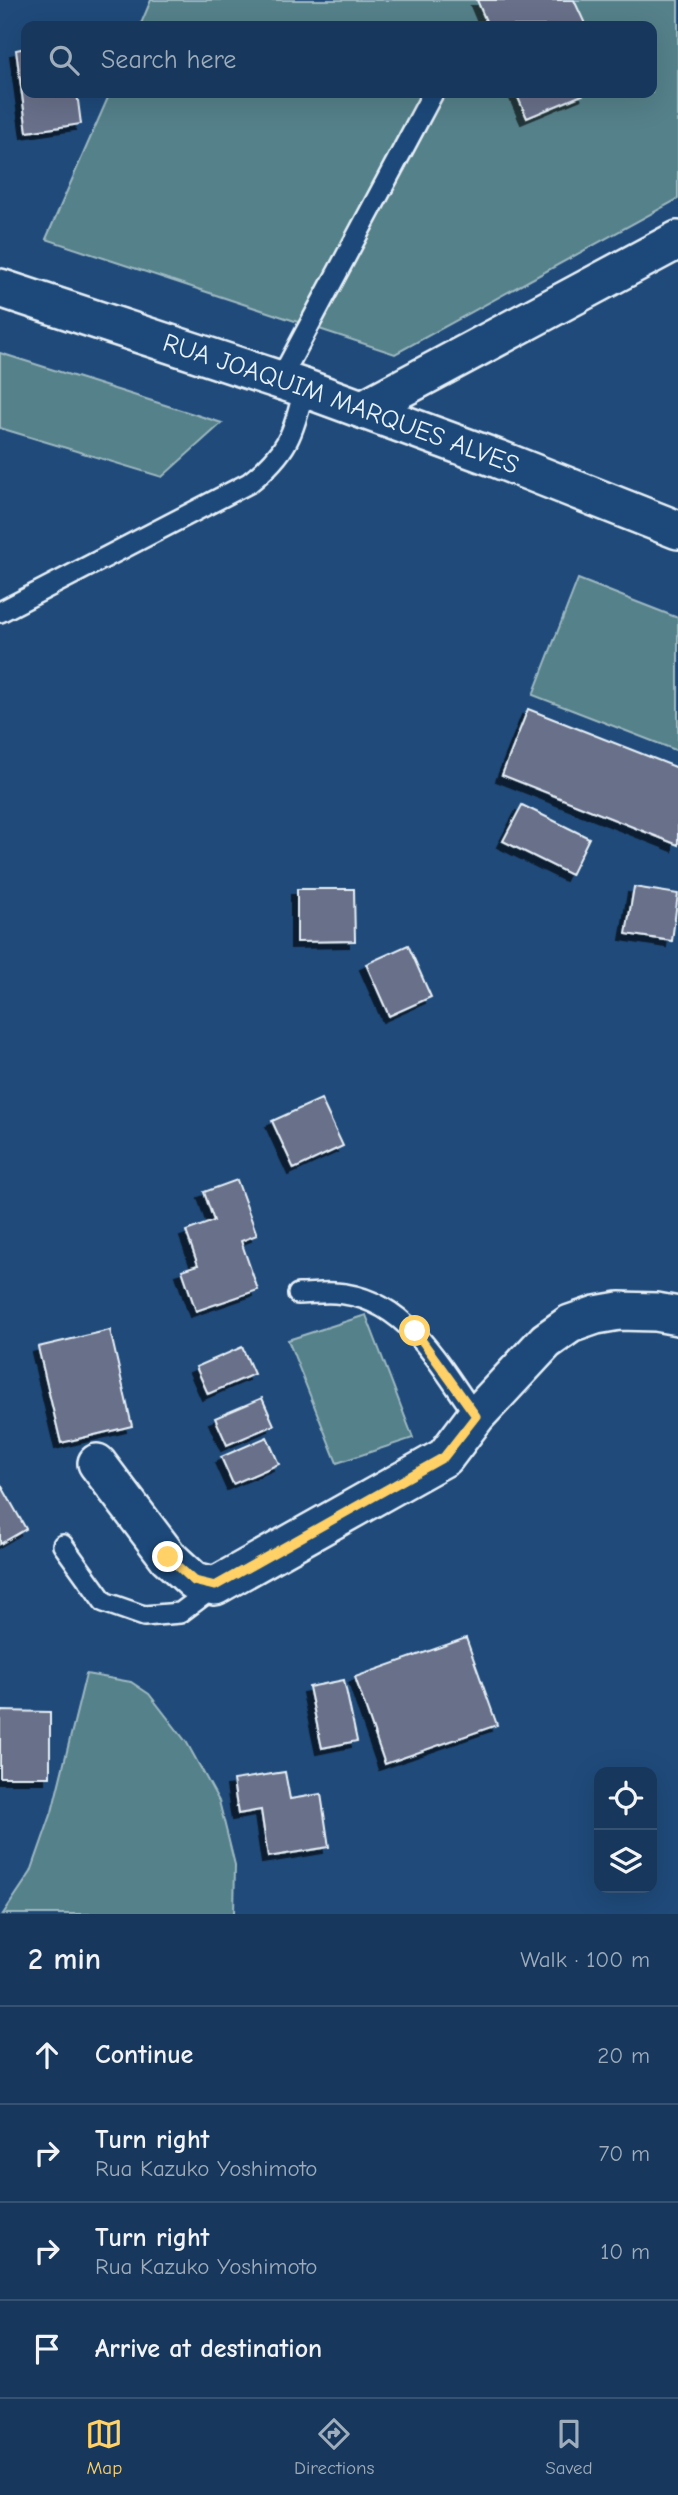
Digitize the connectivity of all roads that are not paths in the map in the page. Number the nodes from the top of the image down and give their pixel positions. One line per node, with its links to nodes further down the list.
1 (431, 98): 4 (lane)
2 (678, 240): 5 (street)
3 (0, 288): 4 (street, RUA JOAQUIM MARQUES ALVES)
4 (292, 384): 5 (street, RUA JOAQUIM MARQUES ALVES); 7 (lane)
5 (363, 409): 6 (street, RUA JOAQUIM MARQUES ALVES)
6 (678, 530)
7 (0, 612)
8 (298, 1294): 10 (lane)
9 (678, 1316): 10 (street)
10 (476, 1416): 13 (street)
11 (97, 1463): 13 (street)
12 (63, 1545): 13 (lane)
13 (217, 1585)

